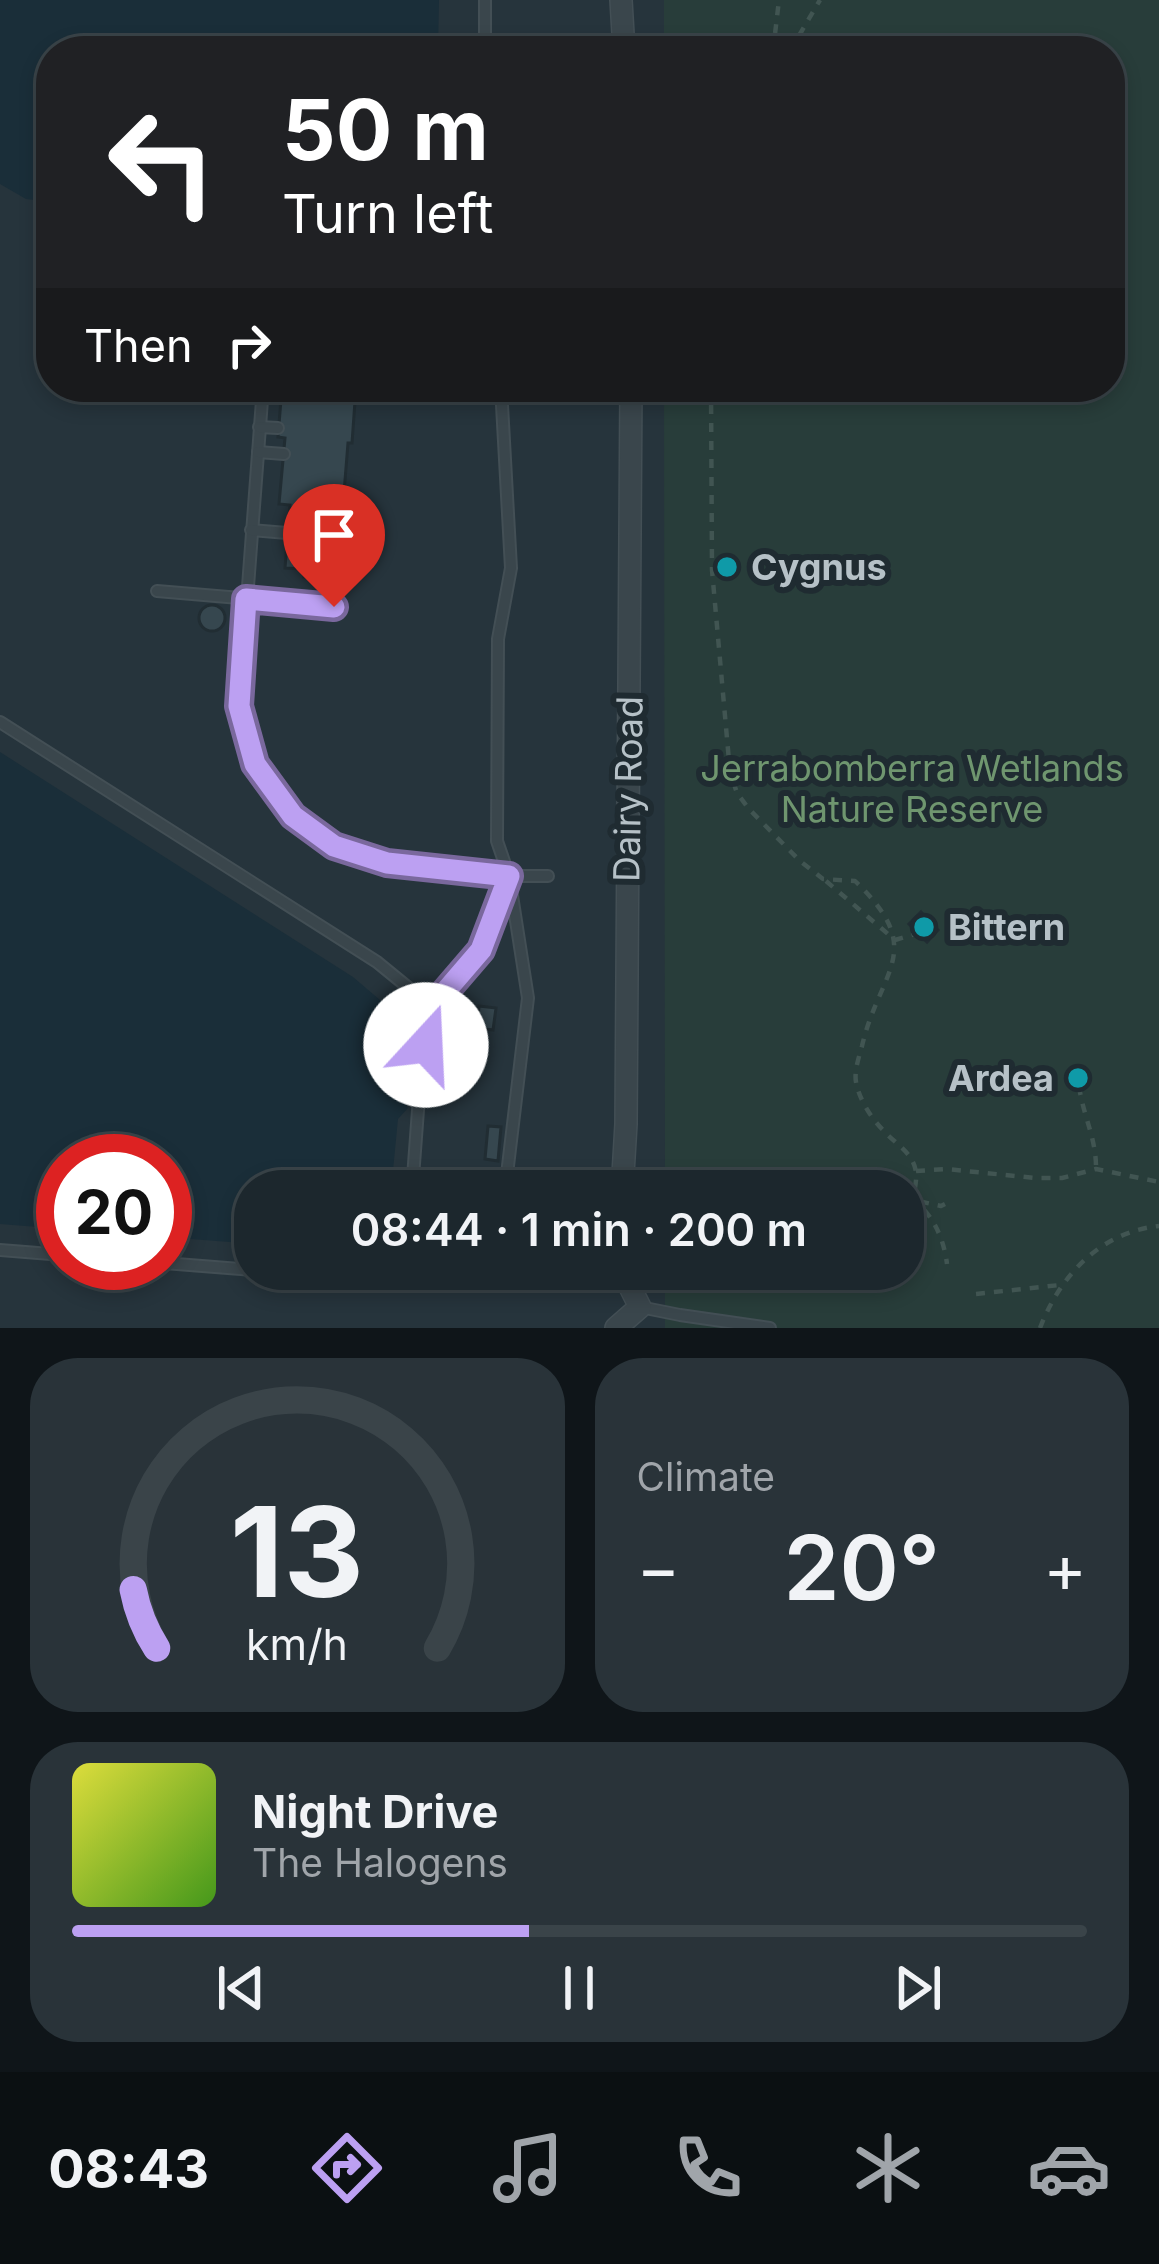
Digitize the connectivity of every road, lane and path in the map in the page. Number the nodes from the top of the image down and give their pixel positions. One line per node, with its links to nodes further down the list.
1 (485, 0): 5 (lane)
2 (621, 0): 6 (street)
3 (779, 0): 7 (path)
4 (820, 0): 8 (path)
5 (485, 36)
6 (623, 36)
7 (775, 36)
8 (799, 36)
9 (261, 402): 13 (lane)
10 (503, 402): 23 (lane)
11 (631, 402): 33 (street, Dairy Road)
12 (711, 402): 25 (path)
13 (260, 427): 14 (lane); 15 (lane)
14 (278, 428)
15 (258, 452): 16 (lane); 17 (lane)
16 (284, 454)
17 (251, 530): 18 (lane); 20 (lane)
18 (287, 533)
19 (157, 591): 20 (lane)
20 (246, 599): 21 (lane); 23 (lane)
21 (334, 607)
22 (0, 722): 28 (lane)
23 (509, 876): 24 (lane); 28 (lane); 32 (lane)
24 (548, 876)
25 (824, 879): 27 (path); 27 (path)
26 (918, 933): 27 (path)
27 (895, 940): 34 (path)
28 (432, 1007): 31 (lane)
29 (1079, 1086): 30 (path)
30 (1096, 1169): 35 (path); 36 (path)
31 (414, 1170)
32 (508, 1170)
33 (623, 1170)
34 (916, 1170)
35 (924, 1170)
36 (1159, 1182)
37 (924, 1203): 38 (path)
38 (945, 1204)
39 (924, 1209): 43 (path)
40 (1159, 1226): 46 (path)
41 (0, 1250): 42 (lane)
42 (36, 1253)
43 (947, 1264)
44 (192, 1265): 45 (lane)
45 (234, 1269)
46 (1061, 1285): 48 (path); 52 (path)
47 (632, 1290): 49 (street)
48 (976, 1294)
49 (640, 1307): 50 (street); 51 (lane)
50 (616, 1328)
51 (770, 1328)
52 (1040, 1328)

